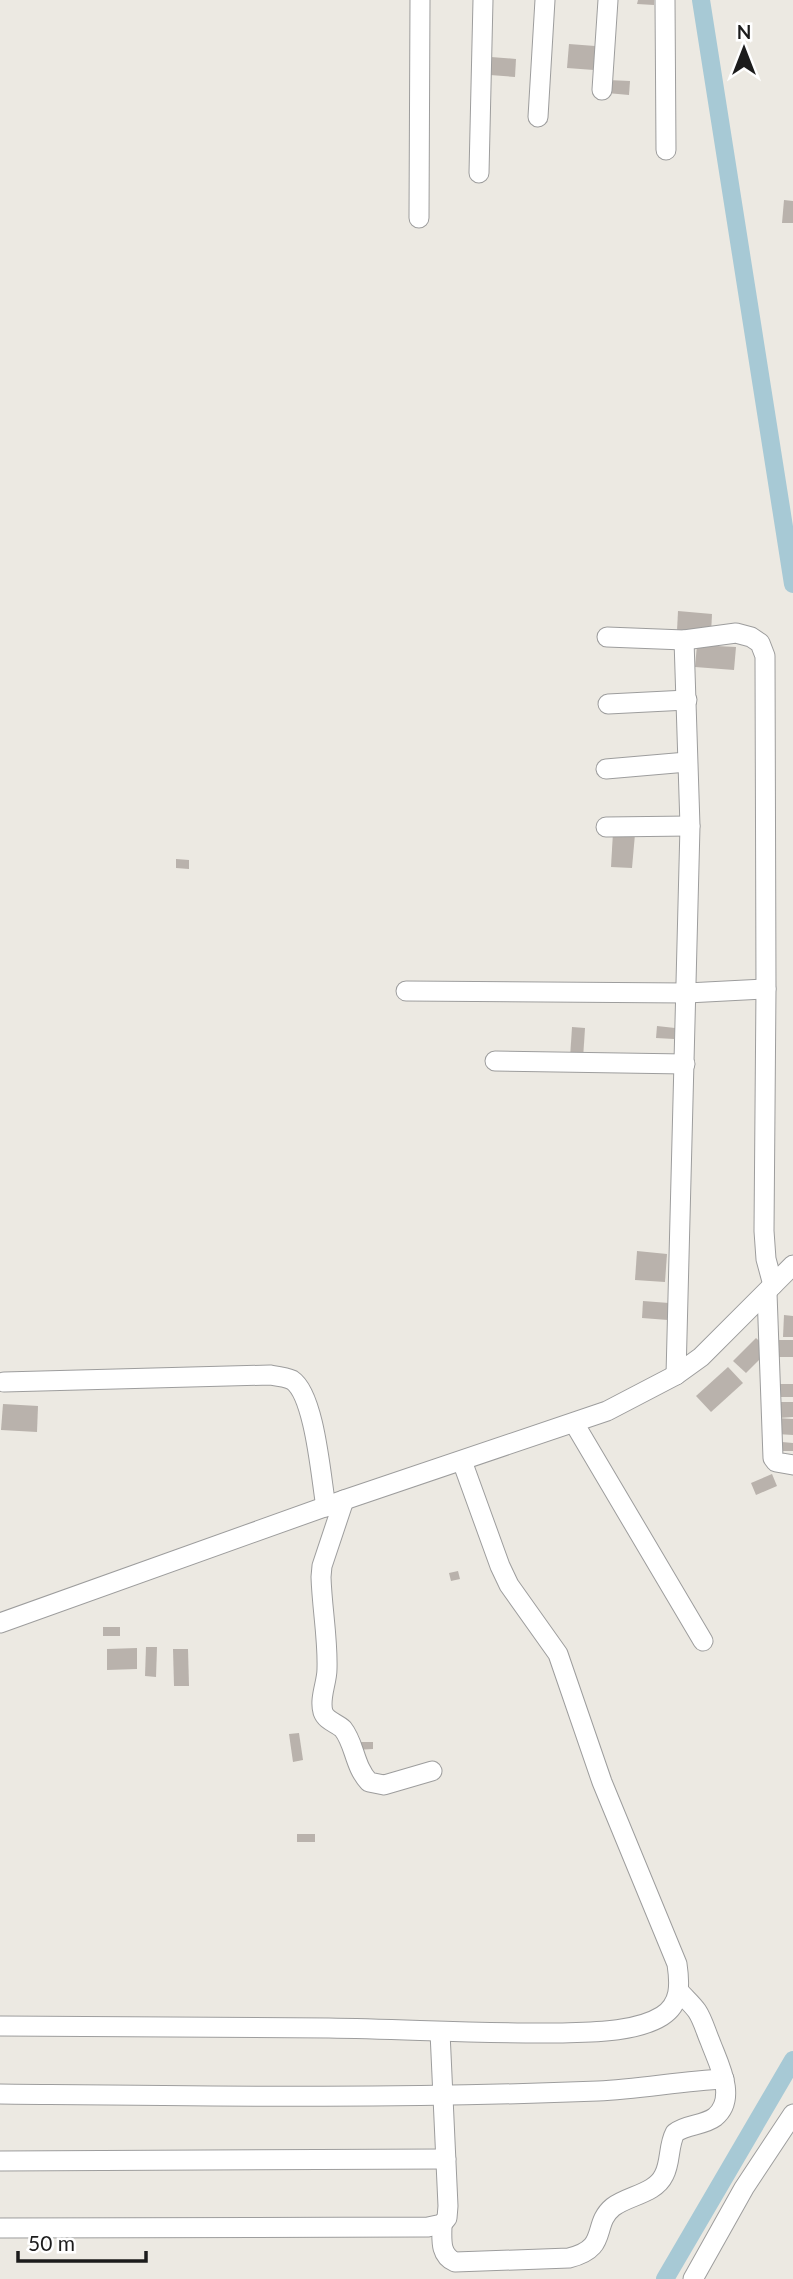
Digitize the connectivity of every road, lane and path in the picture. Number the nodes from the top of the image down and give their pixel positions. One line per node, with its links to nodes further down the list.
1 (420, 0): 10 (street)
2 (483, 0): 9 (street)
3 (545, 0): 7 (street)
4 (608, 0): 6 (street)
5 (665, 0): 8 (street)
6 (602, 90)
7 (538, 117)
8 (666, 149)
9 (479, 173)
10 (419, 218)
11 (607, 637): 12 (street)
12 (684, 640): 13 (street); 19 (street)
13 (687, 699): 14 (street); 15 (street)
14 (608, 704)
15 (687, 762): 16 (street); 17 (street)
16 (606, 769)
17 (690, 826): 18 (street); 21 (street)
18 (606, 827)
19 (766, 989): 21 (street); 25 (street)
20 (406, 991): 21 (street)
21 (687, 993): 23 (street)
22 (495, 1060): 23 (street)
23 (685, 1064): 26 (street)
24 (793, 1265): 25 (street)
25 (770, 1289): 26 (street); 30 (street)
26 (676, 1375): 28 (street)
27 (4, 1382): 31 (street)
28 (574, 1423): 29 (street); 33 (street)
29 (462, 1461): 31 (street); 35 (street)
30 (793, 1465)
31 (335, 1504): 32 (street); 34 (street)
32 (0, 1623)
33 (703, 1641)
34 (432, 1771)
35 (678, 1991): 37 (street); 38 (street)
36 (0, 2026): 37 (street)
37 (440, 2032): 40 (street)
38 (724, 2079): 40 (street); 44 (street)
39 (0, 2094): 40 (street)
40 (443, 2096): 42 (street)
41 (793, 2114): 46 (street)
42 (446, 2158): 43 (street); 44 (street)
43 (0, 2161)
44 (442, 2224): 45 (street)
45 (0, 2228)
46 (693, 2279)

